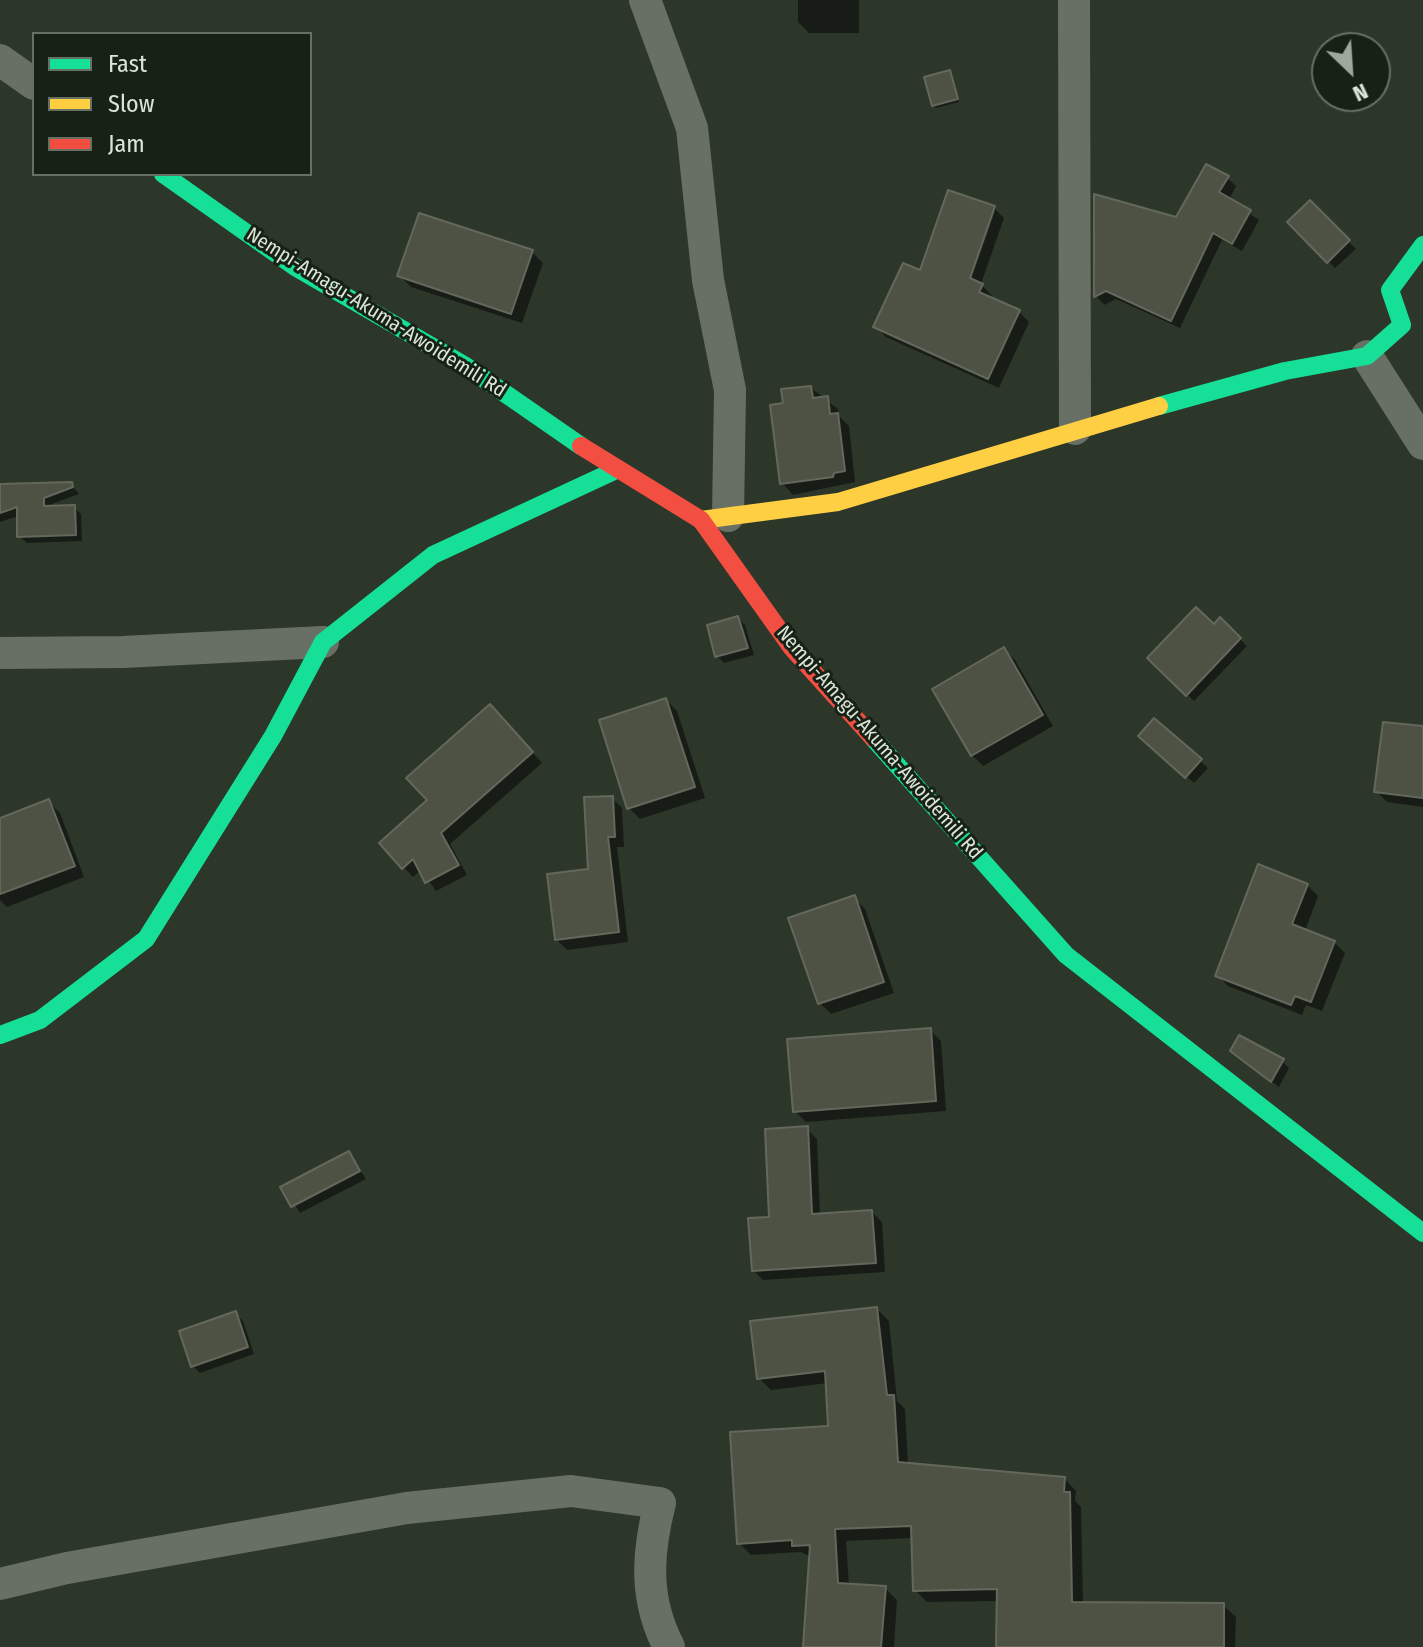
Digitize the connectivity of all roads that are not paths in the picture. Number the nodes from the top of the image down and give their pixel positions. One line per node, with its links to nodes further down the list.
1 (645, 0): 11 (street)
2 (1074, 0): 8 (street)
3 (0, 60): 4 (street)
4 (32, 83)
5 (166, 176): 10 (street, Nempi-Amagu-Akuma-Awoidemili Rd)
6 (1423, 245): 7 (street)
7 (1367, 356): 8 (street); 9 (street)
8 (1075, 429): 11 (street)
9 (1423, 444)
10 (616, 470): 11 (street, Nempi-Amagu-Akuma-Awoidemili Rd); 12 (street)
11 (714, 518): 15 (street, Nempi-Amagu-Akuma-Awoidemili Rd)
12 (323, 642): 13 (street); 14 (street)
13 (0, 653)
14 (0, 1035)
15 (1423, 1233)
16 (0, 1584): 17 (street)
17 (669, 1647)

